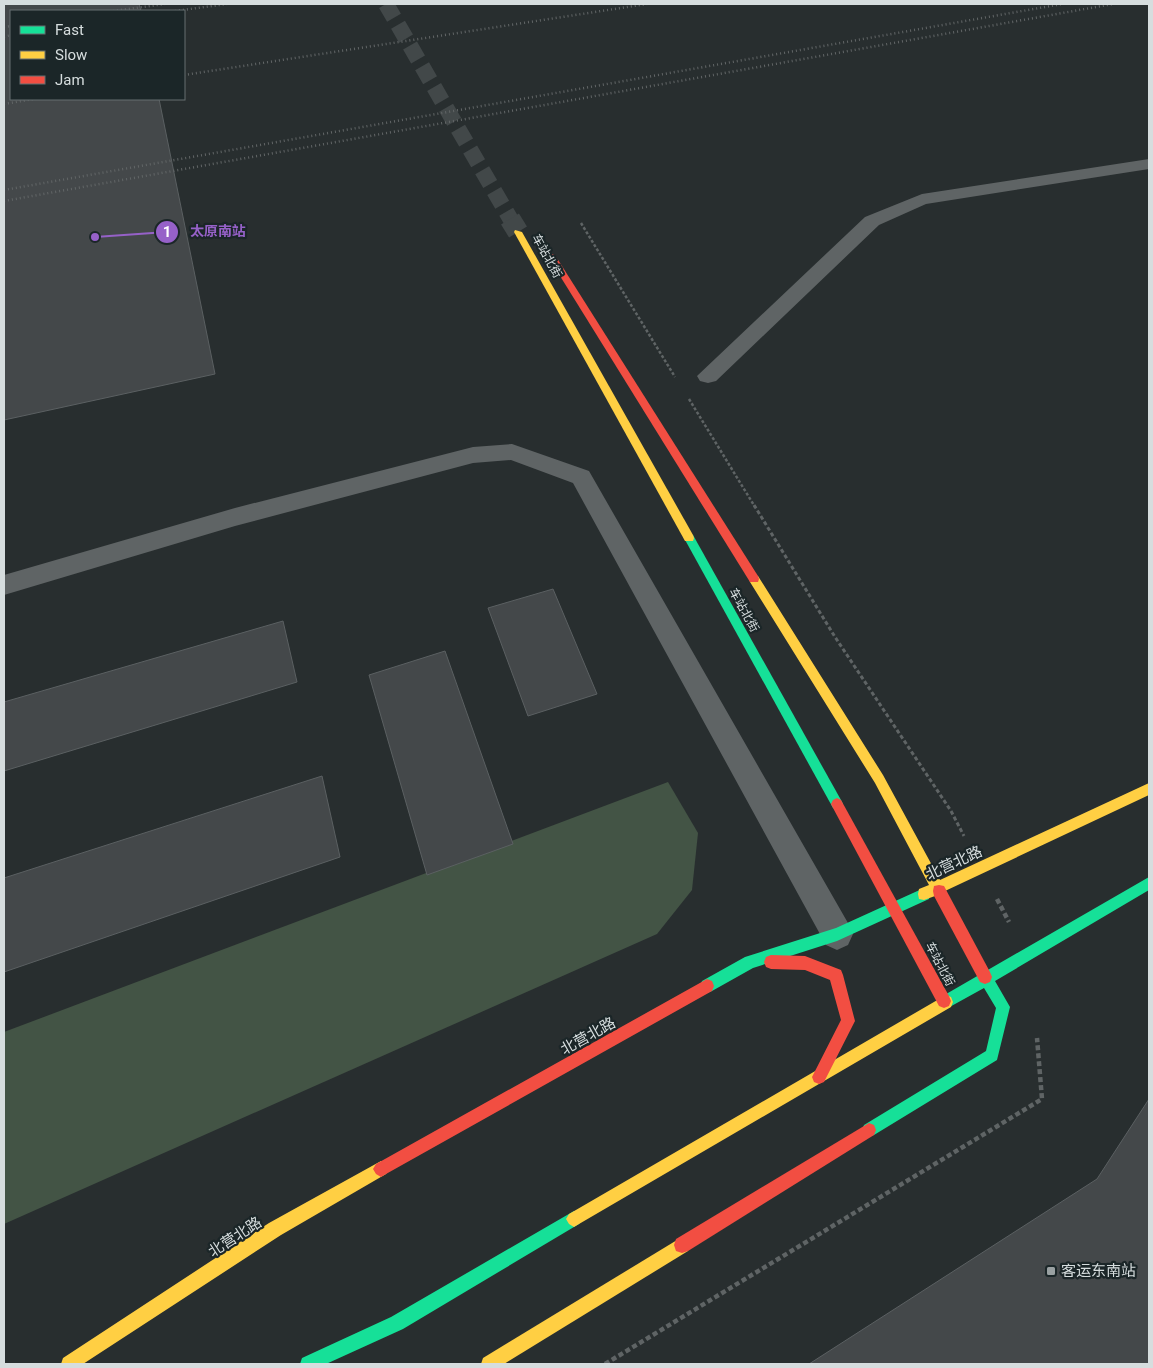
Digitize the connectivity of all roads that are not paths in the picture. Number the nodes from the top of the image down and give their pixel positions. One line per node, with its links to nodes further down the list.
1 (1149, 164): 4 (street)
2 (518, 232): 9 (main road, 车站北街)
3 (544, 245): 8 (main road)
4 (708, 376)
5 (4, 585): 10 (street)
6 (1149, 789): 8 (main road, 北营北路)
7 (1149, 883): 12 (main road)
8 (937, 888): 9 (main road, 北营北路); 12 (main road)
9 (895, 908): 10 (main road, 北营北路); 13 (main road, 车站北街)
10 (837, 934): 11 (main road, 北营北路)
11 (750, 962): 14 (main road); 15 (main road, 北营北路)
12 (985, 977): 13 (main road); 17 (main road)
13 (944, 1002): 14 (main road)
14 (819, 1077): 16 (main road)
15 (69, 1364)
16 (308, 1364)
17 (489, 1364)

